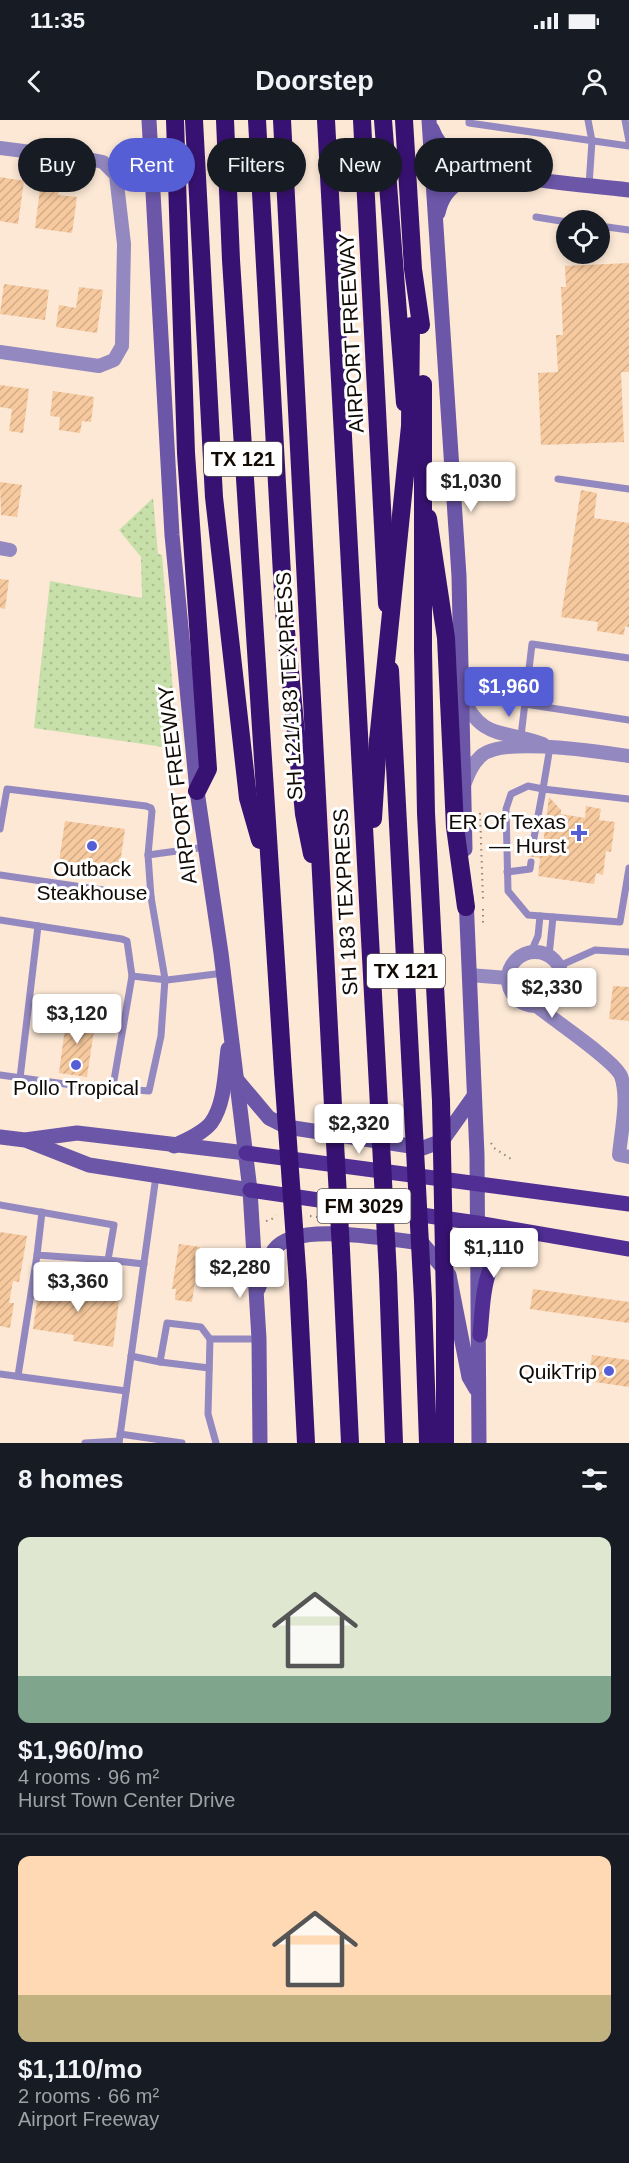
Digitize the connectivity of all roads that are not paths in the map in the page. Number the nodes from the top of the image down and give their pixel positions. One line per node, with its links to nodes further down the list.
1 (149, 120): 42 (main road, AIRPORT FREEWAY)
2 (175, 120): 42 (highway)
3 (194, 120): 50 (highway)
4 (225, 120): 50 (highway, TX 121)
5 (257, 120): 56 (highway)
6 (282, 120): 56 (highway, SH 121/183 TEXPRESS)
7 (326, 120): 54 (highway, SH 183 TEXPRESS)
8 (362, 120): 112 (highway, AIRPORT FREEWAY / TX 121, bridge)
9 (383, 120): 55 (highway)
10 (404, 120): 29 (highway)
11 (429, 120): 15 (main road); 26 (main road)
12 (469, 120): 16 (lane)
13 (588, 120): 16 (lane)
14 (625, 120): 17 (lane)
15 (437, 138)
16 (592, 141): 18 (lane); 21 (lane)
17 (629, 141)
18 (629, 146)
19 (0, 148): 30 (street)
20 (553, 180): 21 (main road)
21 (589, 185): 22 (main road)
22 (629, 190)
23 (446, 192): 26 (main road)
24 (536, 217): 25 (lane)
25 (556, 220)
26 (436, 222): 34 (main road)
27 (610, 227): 28 (lane)
28 (629, 230)
29 (416, 325): 54 (highway, bridge); 113 (highway, bridge)
30 (0, 352)
31 (558, 479): 32 (lane)
32 (629, 489)
33 (629, 658): 35 (lane)
34 (461, 694): 37 (street); 40 (main road)
35 (525, 704): 36 (lane); 37 (lane)
36 (629, 720)
37 (521, 736): 38 (street)
38 (550, 747): 39 (street); 40 (street); 41 (lane)
39 (629, 756)
40 (464, 787): 55 (main road)
41 (543, 789): 43 (lane); 45 (lane); 51 (lane)
42 (197, 791): 46 (main road, AIRPORT FREEWAY)
43 (629, 799)
44 (0, 829): 47 (lane)
45 (533, 843)
46 (206, 847): 47 (lane); 64 (main road, AIRPORT FREEWAY)
47 (148, 855): 53 (lane)
48 (531, 862): 51 (lane)
49 (629, 868): 58 (lane)
50 (268, 871): 109 (highway, TX 121, bridge)
51 (507, 872): 57 (lane)
52 (0, 875): 53 (lane)
53 (151, 897): 68 (lane)
54 (367, 902): 111 (highway, SH 183 TEXPRESS, bridge)
55 (466, 907): 65 (main road)
56 (323, 909): 110 (highway, SH 121/183 TEXPRESS, bridge)
57 (540, 916): 58 (lane); 61 (lane)
58 (553, 917): 63 (lane)
59 (0, 920): 60 (lane)
60 (38, 926): 66 (lane); 72 (lane)
61 (531, 952): 63 (street); 67 (street)
62 (629, 952): 63 (lane)
63 (554, 961): 69 (street)
64 (224, 972): 68 (lane); 70 (main road, AIRPORT FREEWAY)
65 (469, 975): 67 (street); 75 (main road)
66 (132, 976): 68 (lane); 74 (lane)
67 (508, 978): 69 (street)
68 (165, 980): 74 (lane)
69 (538, 1007): 80 (street)
70 (230, 1028): 73 (main road, AIRPORT FREEWAY); 78 (main road)
71 (0, 1075): 72 (lane)
72 (20, 1078): 74 (lane)
73 (237, 1080): 75 (main road); 79 (main road, AIRPORT FREEWAY)
74 (112, 1089)
75 (474, 1096): 82 (main road)
76 (0, 1137): 77 (main road)
77 (25, 1140): 78 (main road); 81 (main road)
78 (174, 1146): 79 (main road)
79 (246, 1153): 82 (main road, FM 3029); 83 (main road, AIRPORT FREEWAY)
80 (629, 1156)
81 (156, 1176): 83 (main road); 92 (lane)
82 (476, 1182): 84 (main road, FM 3029); 87 (main road)
83 (250, 1190): 87 (main road, FM 3029); 93 (main road, AIRPORT FREEWAY)
84 (629, 1204)
85 (0, 1205): 86 (lane)
86 (42, 1212): 90 (lane); 91 (lane)
87 (477, 1223): 88 (main road, FM 3029); 94 (main road)
88 (539, 1233): 89 (main road, FM 3029); 94 (main road)
89 (629, 1249)
90 (37, 1255): 91 (lane); 101 (lane)
91 (108, 1260): 92 (lane)
92 (144, 1264): 97 (lane)
93 (256, 1293): 96 (main road, AIRPORT FREEWAY); 103 (main road)
94 (480, 1335): 103 (main road)
95 (210, 1339): 96 (lane); 98 (lane); 99 (lane)
96 (259, 1340): 108 (main road, AIRPORT FREEWAY)
97 (131, 1356): 98 (lane); 102 (lane)
98 (160, 1362): 99 (lane)
99 (209, 1368): 107 (lane)
100 (0, 1374): 101 (lane)
101 (18, 1376): 102 (lane)
102 (126, 1391): 104 (lane)
103 (478, 1391): 114 (main road)
104 (120, 1439): 105 (lane); 106 (lane)
105 (85, 1443)
106 (182, 1443)
107 (216, 1443)
108 (260, 1443)
109 (306, 1443)
110 (350, 1443)
111 (394, 1443)
112 (428, 1443)
113 (446, 1443)
114 (479, 1443)

